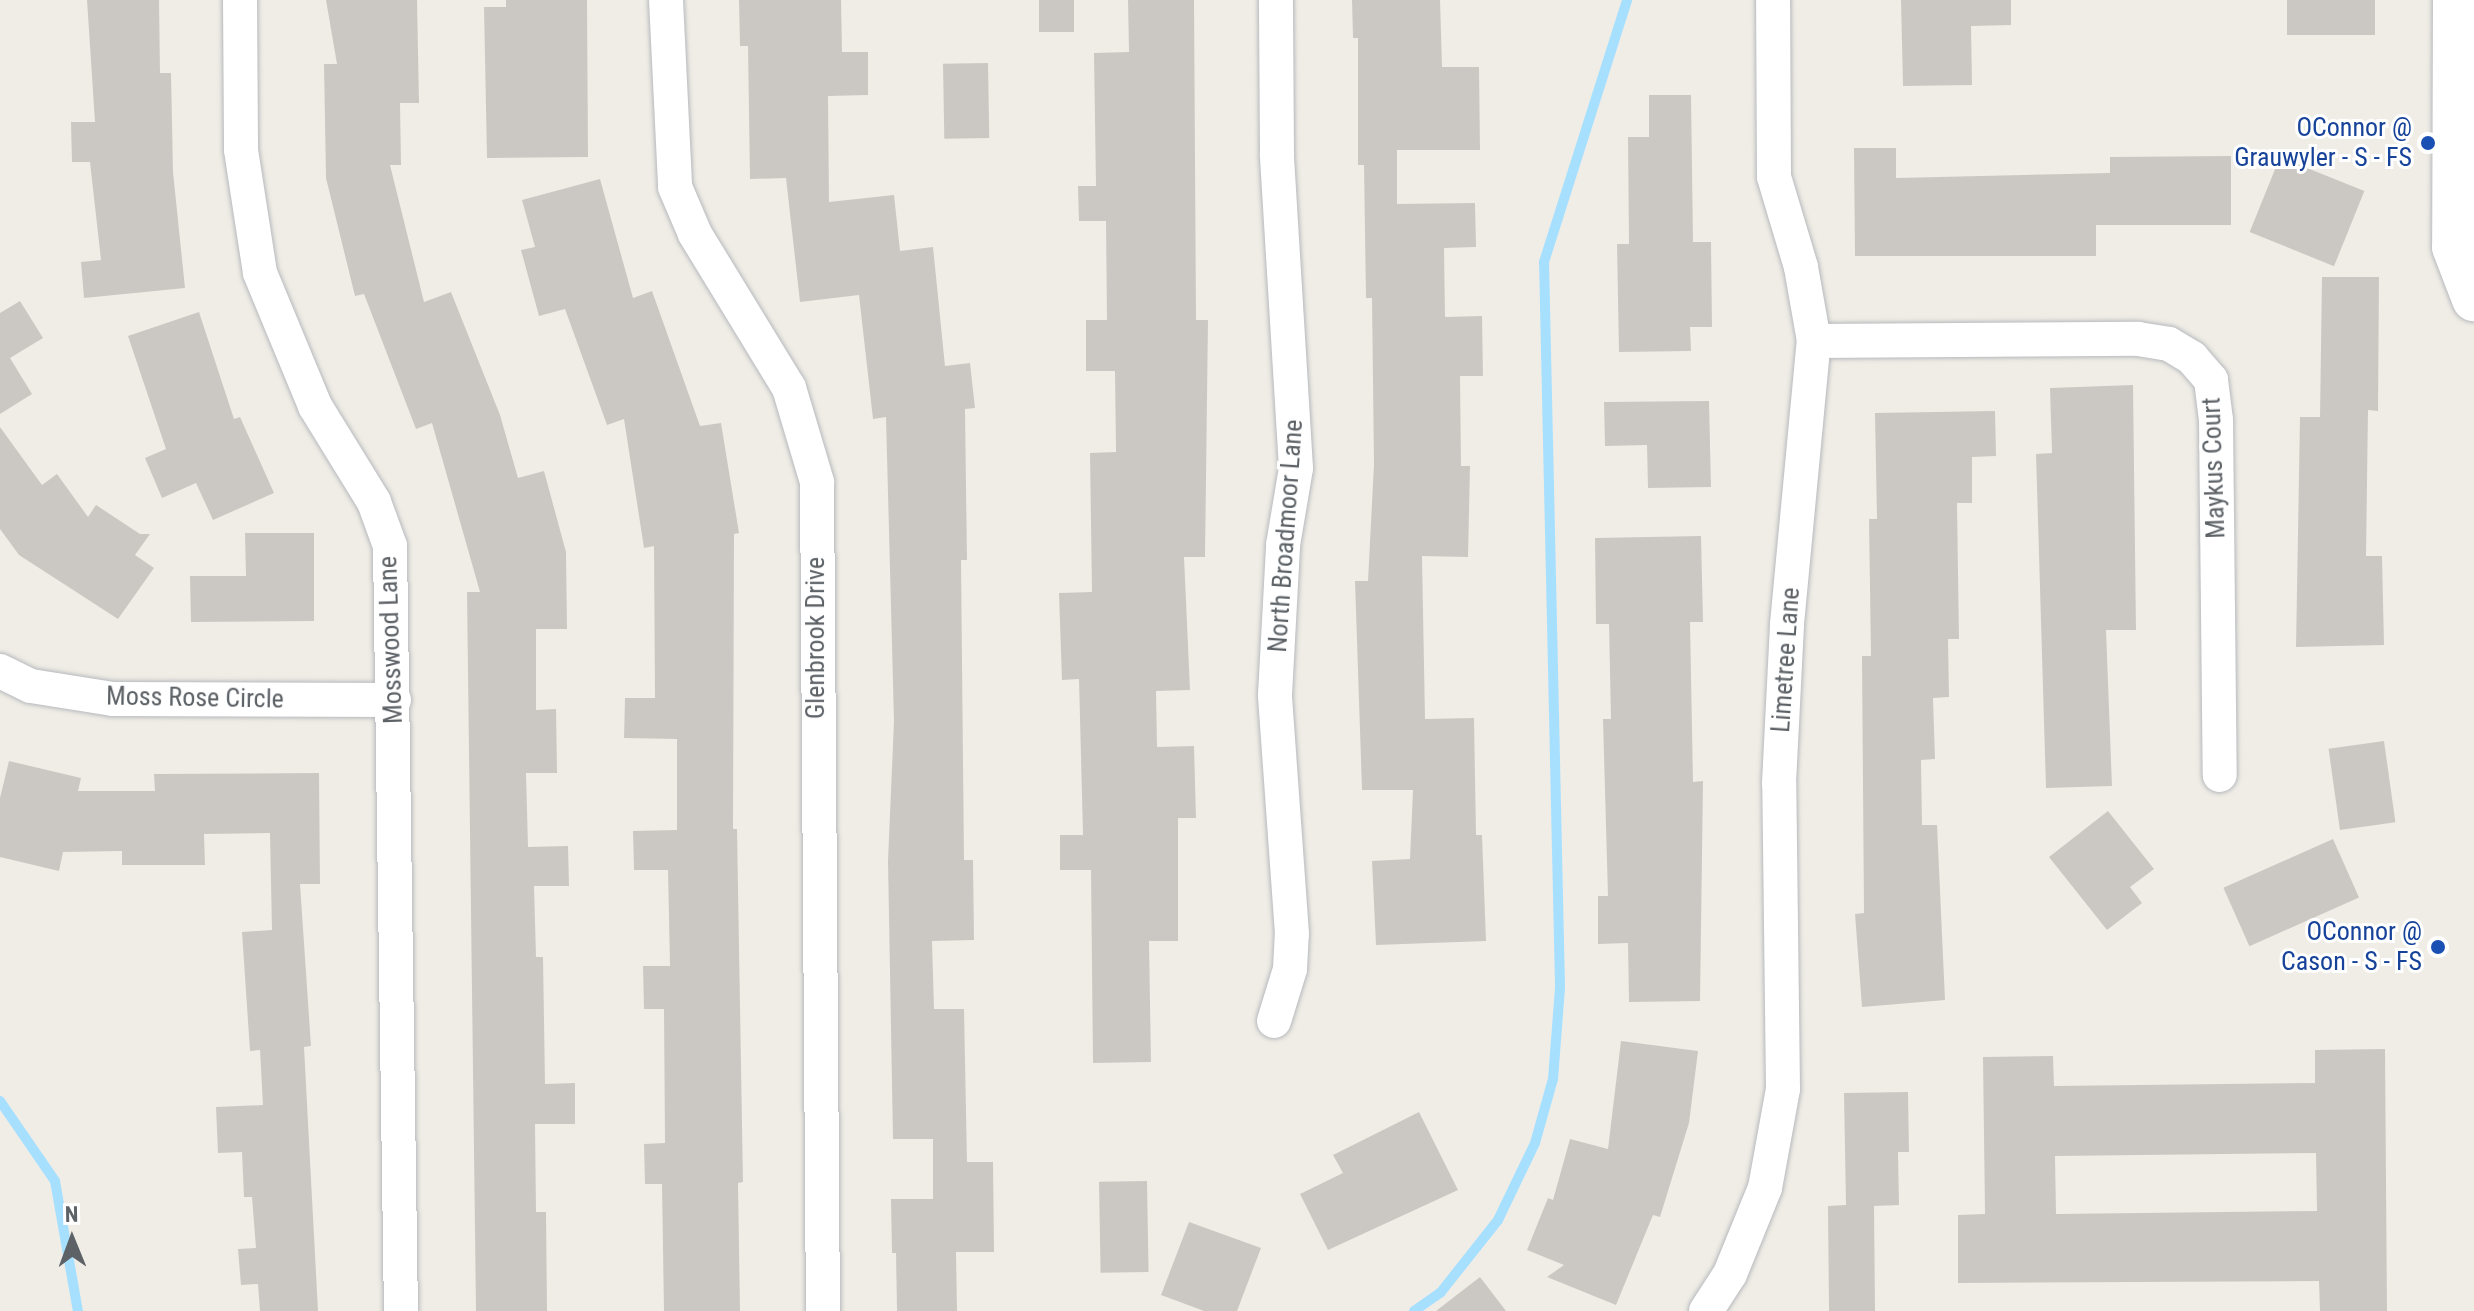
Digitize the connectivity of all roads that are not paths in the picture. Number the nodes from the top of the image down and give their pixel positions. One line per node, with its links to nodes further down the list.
1 (240, 0): 9 (street, Mosswood Lane)
2 (666, 0): 13 (street, Glenbrook Drive)
3 (1276, 0): 11 (street, North Broadmoor Lane)
4 (1773, 0): 7 (street, Limetree Lane)
5 (2455, 0): 6 (main road)
6 (2474, 299)
7 (1814, 341): 10 (street, Maykus Court); 14 (street, Limetree Lane)
8 (0, 671): 9 (street, Moss Rose Circle)
9 (394, 700): 12 (street, Mosswood Lane)
10 (2220, 775)
11 (1274, 1021)
12 (401, 1311)
13 (823, 1311)
14 (1706, 1311)

